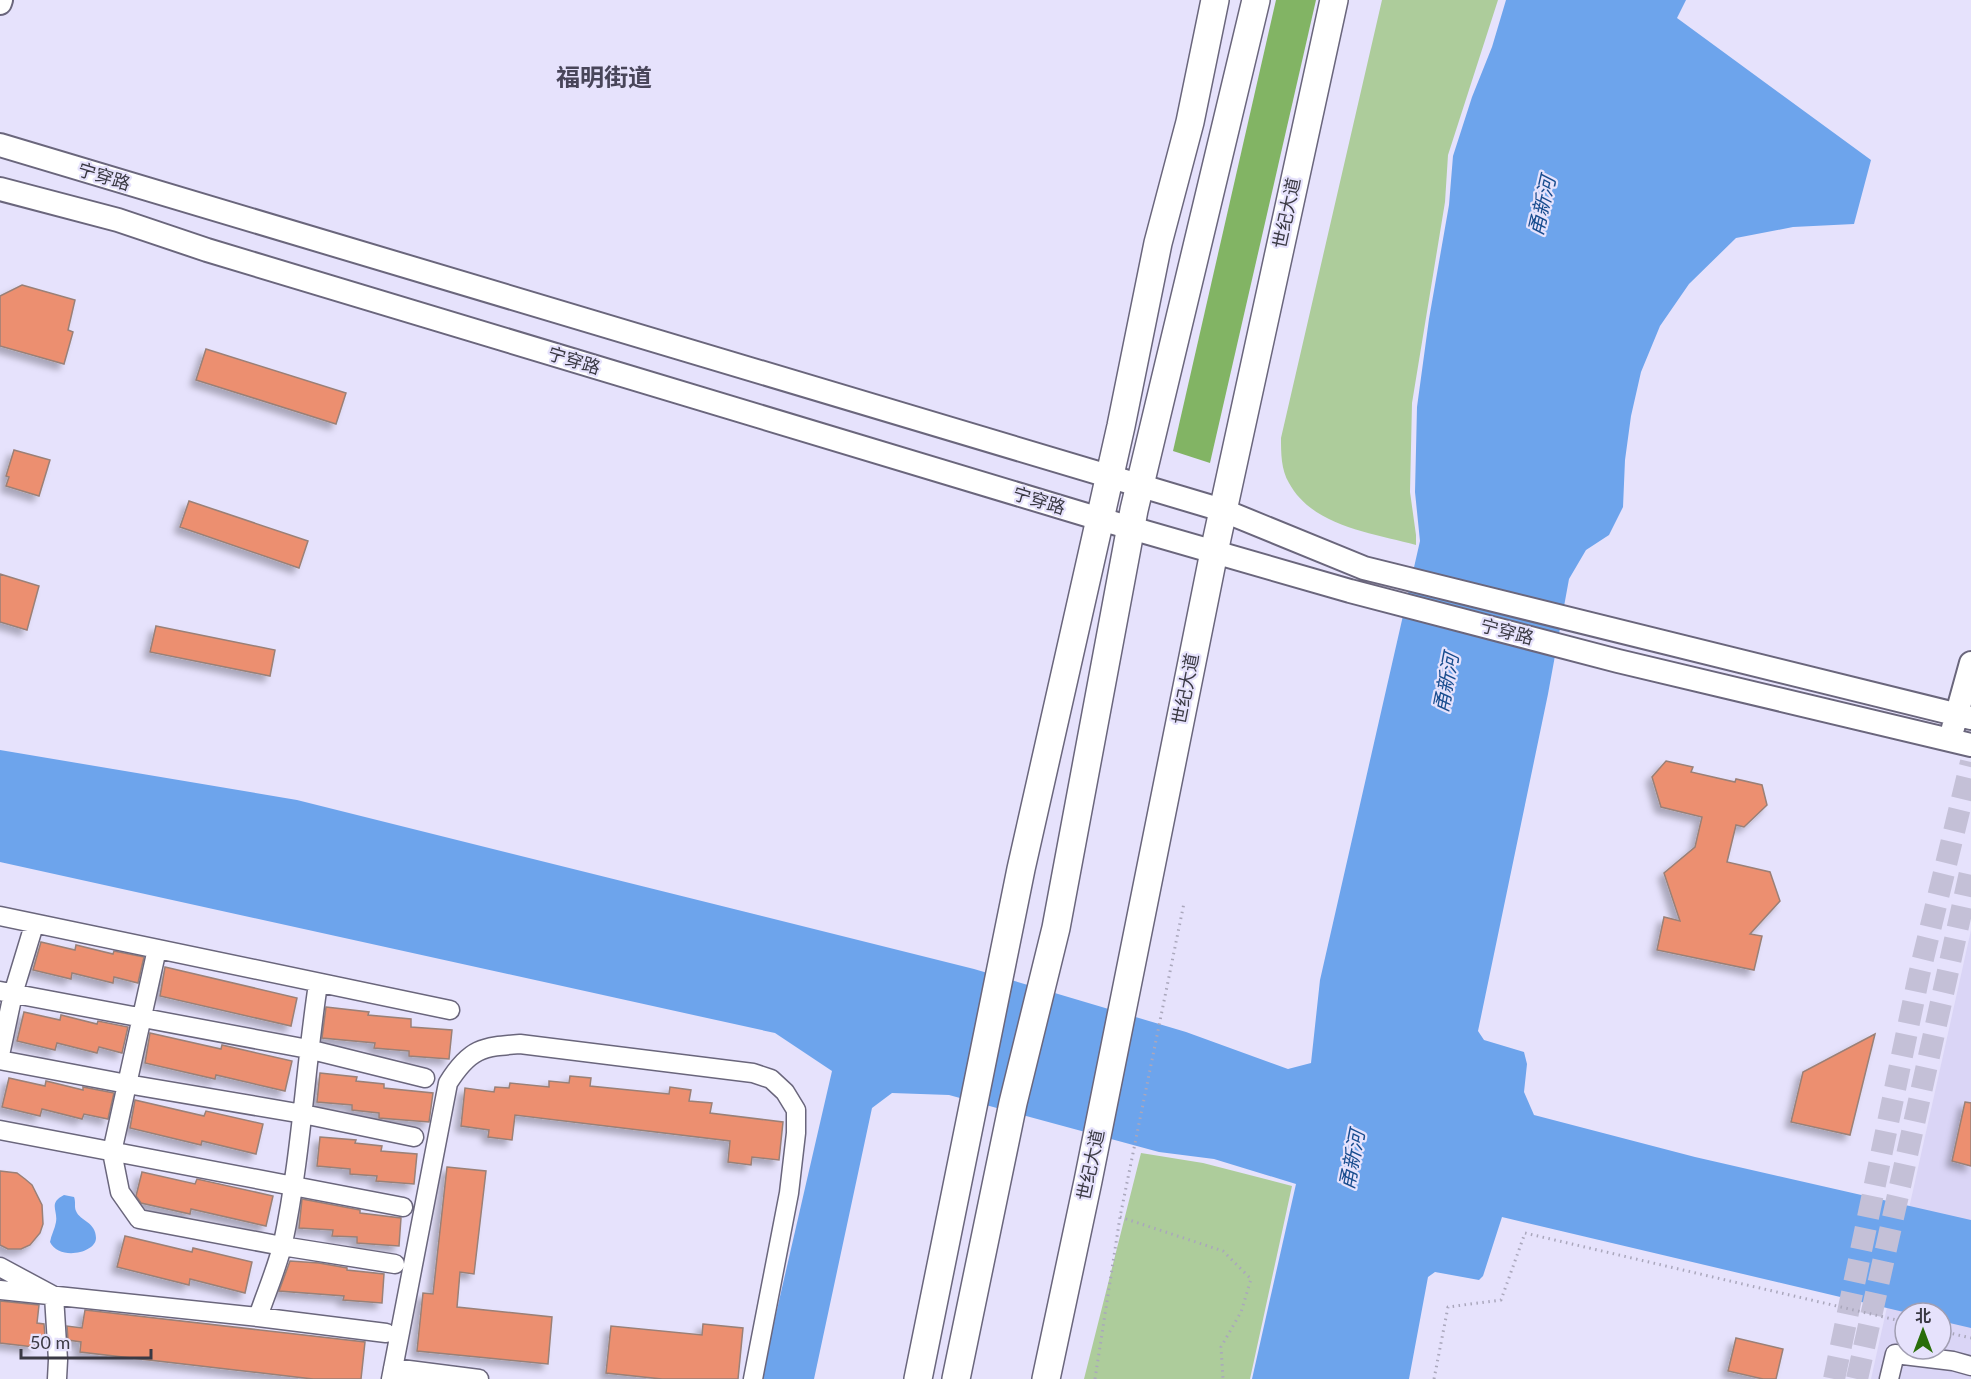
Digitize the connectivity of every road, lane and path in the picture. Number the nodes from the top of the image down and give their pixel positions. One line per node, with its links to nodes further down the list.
1 (1215, 0): 6 (highway)
2 (1256, 0): 7 (highway)
3 (1334, 0): 8 (highway, 世纪大道)
4 (0, 145): 6 (main road, 宁穿路)
5 (0, 189): 9 (main road, 宁穿路)
6 (1110, 475): 7 (main road, 宁穿路); 9 (highway)
7 (1140, 484): 8 (main road, 宁穿路); 10 (highway)
8 (1222, 510): 11 (highway, 世纪大道); 13 (main road, 宁穿路)
9 (1100, 519): 10 (main road, 宁穿路); 49 (highway)
10 (1132, 528): 11 (main road, 宁穿路); 50 (highway)
11 (1214, 552): 14 (main road, 宁穿路); 51 (highway, 世纪大道)
12 (1971, 663): 13 (main road)
13 (1964, 716): 14 (main road)
14 (1961, 743)
15 (1184, 903): 33 (path)
16 (0, 916): 17 (lane)
17 (34, 925): 18 (lane); 20 (lane)
18 (157, 949): 19 (lane); 22 (lane)
19 (318, 984): 21 (lane); 23 (lane)
20 (7, 993): 22 (lane); 24 (lane)
21 (450, 1010)
22 (142, 1018): 23 (lane); 26 (lane)
23 (308, 1049): 25 (lane); 27 (lane)
24 (0, 1058): 26 (lane)
25 (426, 1078)
26 (127, 1084): 27 (lane); 30 (lane)
27 (303, 1114): 29 (lane); 31 (lane)
28 (0, 1130): 30 (lane)
29 (414, 1137)
30 (112, 1152): 31 (lane); 34 (lane)
31 (293, 1187): 32 (lane); 34 (lane)
32 (404, 1207)
33 (1120, 1217): 52 (path); 53 (path)
34 (282, 1246): 35 (lane); 39 (lane)
35 (395, 1264)
36 (0, 1267): 38 (lane)
37 (0, 1290): 38 (lane)
38 (54, 1296): 39 (lane); 46 (lane)
39 (258, 1317): 41 (lane)
40 (1893, 1319): 54 (path)
41 (386, 1333)
42 (1953, 1334): 43 (path)
43 (1971, 1338)
44 (1971, 1366): 55 (lane)
45 (392, 1374): 47 (lane); 48 (lane)
46 (57, 1379)
47 (479, 1379)
48 (753, 1379)
49 (918, 1379)
50 (956, 1379)
51 (1046, 1379)
52 (1095, 1379)
53 (1223, 1379)
54 (1434, 1379)
55 (1889, 1379)

